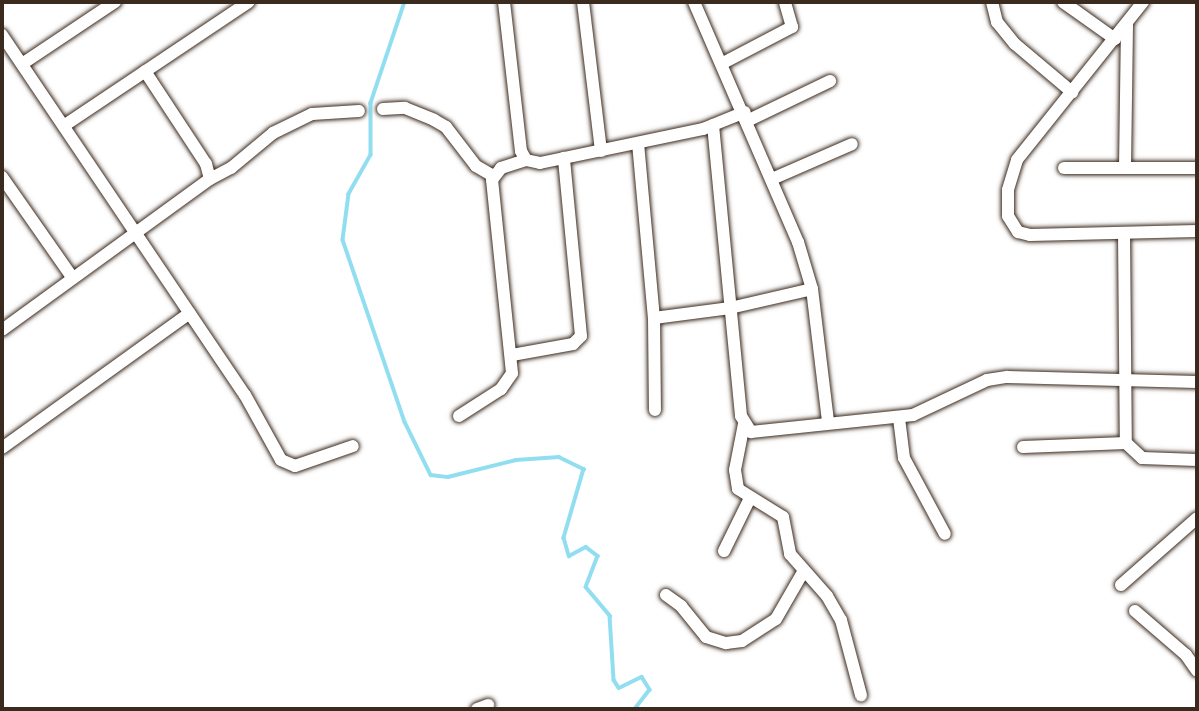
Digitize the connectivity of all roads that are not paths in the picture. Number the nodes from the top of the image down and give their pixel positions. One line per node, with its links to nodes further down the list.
1 (115, 2): 10 (street)
2 (249, 2): 16 (street)
3 (504, 2): 28 (street)
4 (583, 2): 26 (street)
5 (696, 2): 14 (street)
6 (785, 2): 14 (street)
7 (992, 2): 18 (street)
8 (1063, 2): 13 (street)
9 (1139, 3): 11 (street)
10 (95, 7): 15 (street)
11 (1127, 22): 13 (street); 29 (street)
12 (2, 35): 15 (street)
13 (1115, 39): 18 (street)
14 (723, 63): 21 (street)
15 (22, 64): 22 (street)
16 (145, 71): 22 (street); 34 (street)
17 (830, 81): 21 (street)
18 (1072, 92): 38 (street)
19 (383, 109): 32 (street)
20 (359, 111): 34 (street)
21 (747, 116): 23 (street); 35 (street)
22 (65, 125): 37 (street)
23 (713, 125): 24 (street); 41 (street)
24 (638, 143): 26 (street); 43 (street)
25 (852, 144): 35 (street)
26 (601, 151): 27 (street)
27 (565, 158): 28 (street); 45 (street)
28 (526, 160): 32 (street)
29 (1125, 167): 30 (street); 31 (street)
30 (1197, 167)
31 (1064, 168)
32 (493, 176): 45 (street)
33 (2, 177): 39 (street)
34 (210, 178): 37 (street)
35 (772, 179): 40 (street)
36 (1197, 231): 38 (street)
37 (136, 233): 39 (street); 42 (street)
38 (1124, 233): 46 (street)
39 (72, 277): 44 (street)
40 (812, 289): 41 (street); 51 (street)
41 (730, 308): 43 (street); 52 (street)
42 (190, 313): 54 (street); 56 (street)
43 (654, 318): 48 (street)
44 (2, 330)
45 (512, 355): 49 (street)
46 (1125, 381): 47 (street); 50 (street); 53 (street)
47 (1197, 382)
48 (655, 410)
49 (459, 416)
50 (899, 418): 51 (street); 60 (street)
51 (828, 421): 52 (street)
52 (744, 424): 58 (street)
53 (1126, 443): 55 (street); 57 (street)
54 (354, 446)
55 (1023, 447)
56 (2, 448)
57 (1197, 460)
58 (750, 498): 61 (street); 62 (street)
59 (1197, 518): 63 (street)
60 (945, 534)
61 (724, 551)
62 (803, 572): 64 (street); 67 (street)
63 (1121, 585)
64 (666, 595)
65 (1135, 611): 66 (street)
66 (1197, 671)
67 (861, 695)

